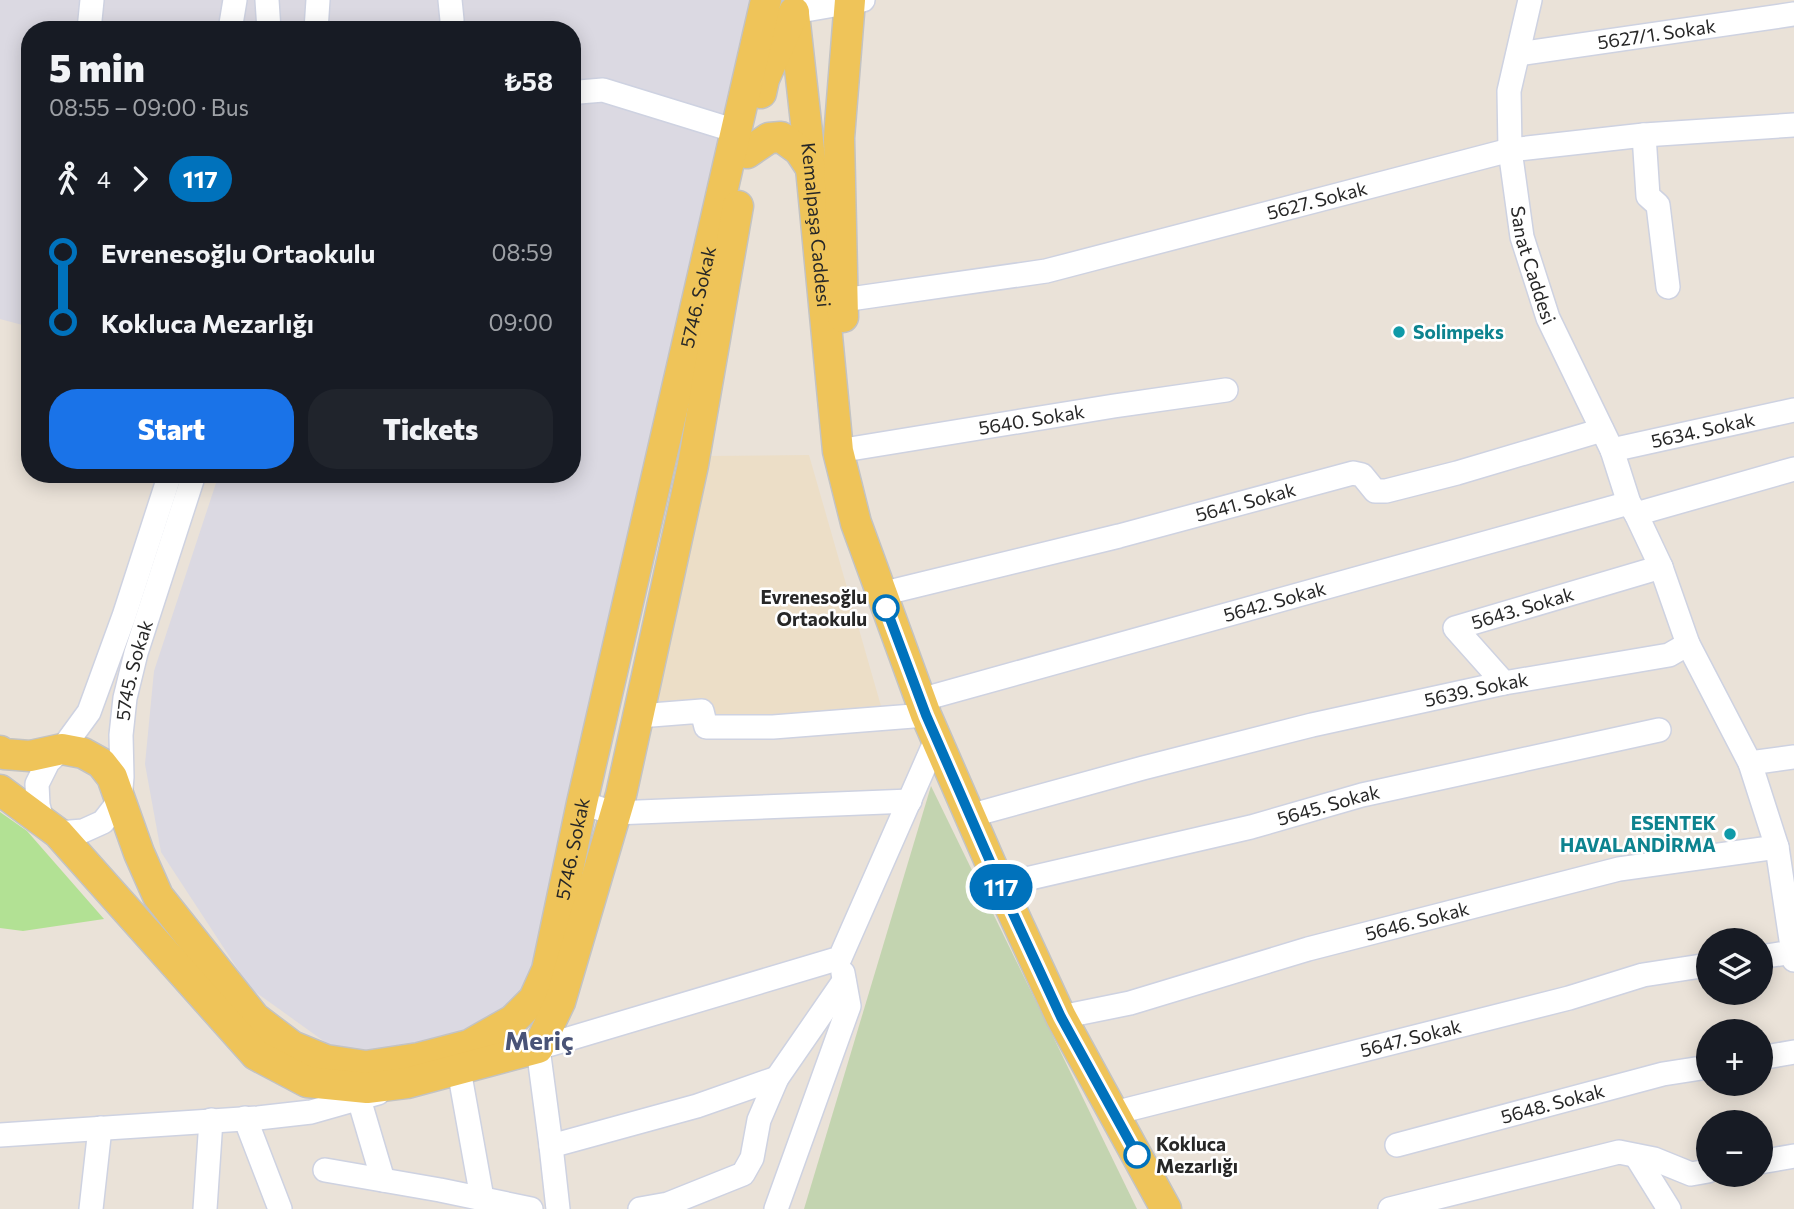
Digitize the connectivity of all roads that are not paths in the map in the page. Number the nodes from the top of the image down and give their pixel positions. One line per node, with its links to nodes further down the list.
1 (92, 0): 12 (street)
2 (235, 0): 13 (street)
3 (242, 0): 14 (street)
4 (267, 0): 15 (street)
5 (318, 0): 16 (street)
6 (450, 0): 17 (street)
7 (766, 0): 22 (main road, 5746. Sokak)
8 (1530, 0): 18 (street, Sanat Caddesi)
9 (854, 1): 10 (street); 26 (main road, Kemalpaşa Caddesi)
10 (793, 6): 22 (main road, 5746. Sokak); 24 (main road, Kemalpaşa Caddesi)
11 (1794, 14): 18 (street, 5627/1. Sokak)
12 (90, 21)
13 (232, 21)
14 (241, 21)
15 (268, 21)
16 (317, 21)
17 (452, 21)
18 (1518, 54): 23 (street, Sanat Caddesi)
19 (581, 92): 22 (street)
20 (1794, 125): 21 (street, 5627. Sokak)
21 (1644, 135): 23 (street, 5627. Sokak); 25 (street)
22 (742, 142): 24 (main road); 39 (main road, 5746. Sokak); 49 (main road, 5746. Sokak)
23 (1510, 150): 26 (street, 5627. Sokak); 29 (street, Sanat Caddesi)
24 (811, 168): 30 (main road, Kemalpaşa Caddesi)
25 (1668, 287)
26 (843, 300): 30 (main road, Kemalpaşa Caddesi)
27 (1226, 390): 30 (street, 5640. Sokak)
28 (1794, 410): 29 (street, 5634. Sokak)
29 (1607, 440): 34 (street, Sanat Caddesi); 36 (street, 5641. Sokak)
30 (838, 450): 36 (main road, Kemalpaşa Caddesi)
31 (1794, 469): 34 (street)
32 (167, 483): 42 (street, 5745. Sokak)
33 (191, 483): 47 (street, 5745. Sokak)
34 (1632, 508): 35 (street); 40 (street, 5642. Sokak)
35 (1661, 567): 37 (street); 38 (street, 5643. Sokak)
36 (881, 594): 40 (main road, Kemalpaşa Caddesi)
37 (1688, 645): 38 (street, 5639. Sokak); 45 (street)
38 (1504, 683): 51 (street, 5639. Sokak)
39 (639, 716): 40 (street, 5642. Sokak); 50 (main road, 5746. Sokak)
40 (927, 718): 48 (street); 51 (main road, Kemalpaşa Caddesi)
41 (1659, 730): 54 (street, 5645. Sokak)
42 (62, 749): 43 (main road, 5746. Sokak); 47 (main road, 5746. Sokak); 52 (street, 5745. Sokak)
43 (0, 751)
44 (1794, 757): 45 (street)
45 (1750, 763): 53 (street)
46 (0, 790): 52 (main road)
47 (120, 800): 49 (main road, 5746. Sokak); 52 (street)
48 (910, 801): 50 (street); 58 (street)
49 (582, 803): 50 (street)
50 (614, 813): 60 (main road, 5746. Sokak)
51 (969, 816): 54 (main road, Kemalpaşa Caddesi)
52 (51, 828): 66 (main road)
53 (1777, 847): 55 (street); 59 (street, 5646. Sokak)
54 (1000, 885): 59 (main road, Kemalpaşa Caddesi)
55 (1793, 956): 56 (street)
56 (1773, 957)
57 (1696, 967): 68 (street, 5647. Sokak)
58 (842, 969): 60 (street); 65 (street); 90 (street)
59 (1061, 1017): 68 (main road, Kemalpaşa Caddesi)
60 (538, 1048): 64 (main road); 74 (street)
61 (1794, 1052): 62 (street)
62 (1773, 1056)
63 (1696, 1069): 73 (street, 5648. Sokak)
64 (459, 1070): 66 (main road); 81 (street)
65 (777, 1079): 74 (street); 83 (street)
66 (407, 1083): 67 (street)
67 (359, 1099): 69 (street); 80 (street)
68 (1114, 1113): 91 (main road, Kemalpaşa Caddesi)
69 (245, 1118): 70 (street); 86 (street)
70 (211, 1120): 71 (street); 85 (street)
71 (100, 1128): 72 (street); 84 (street)
72 (0, 1135)
73 (1398, 1145)
74 (551, 1146): 88 (street)
75 (1636, 1156): 79 (street); 82 (street); 93 (street)
76 (1794, 1156): 77 (street)
77 (1773, 1160)
78 (325, 1170): 80 (street)
79 (1696, 1173)
80 (383, 1180): 81 (street)
81 (482, 1198): 87 (street)
82 (1467, 1200): 92 (street)
83 (672, 1205): 89 (street)
84 (91, 1209)
85 (205, 1209)
86 (280, 1209)
87 (531, 1209)
88 (558, 1209)
89 (640, 1209)
90 (776, 1209)
91 (1166, 1209)
92 (1390, 1209)
93 (1669, 1209)

